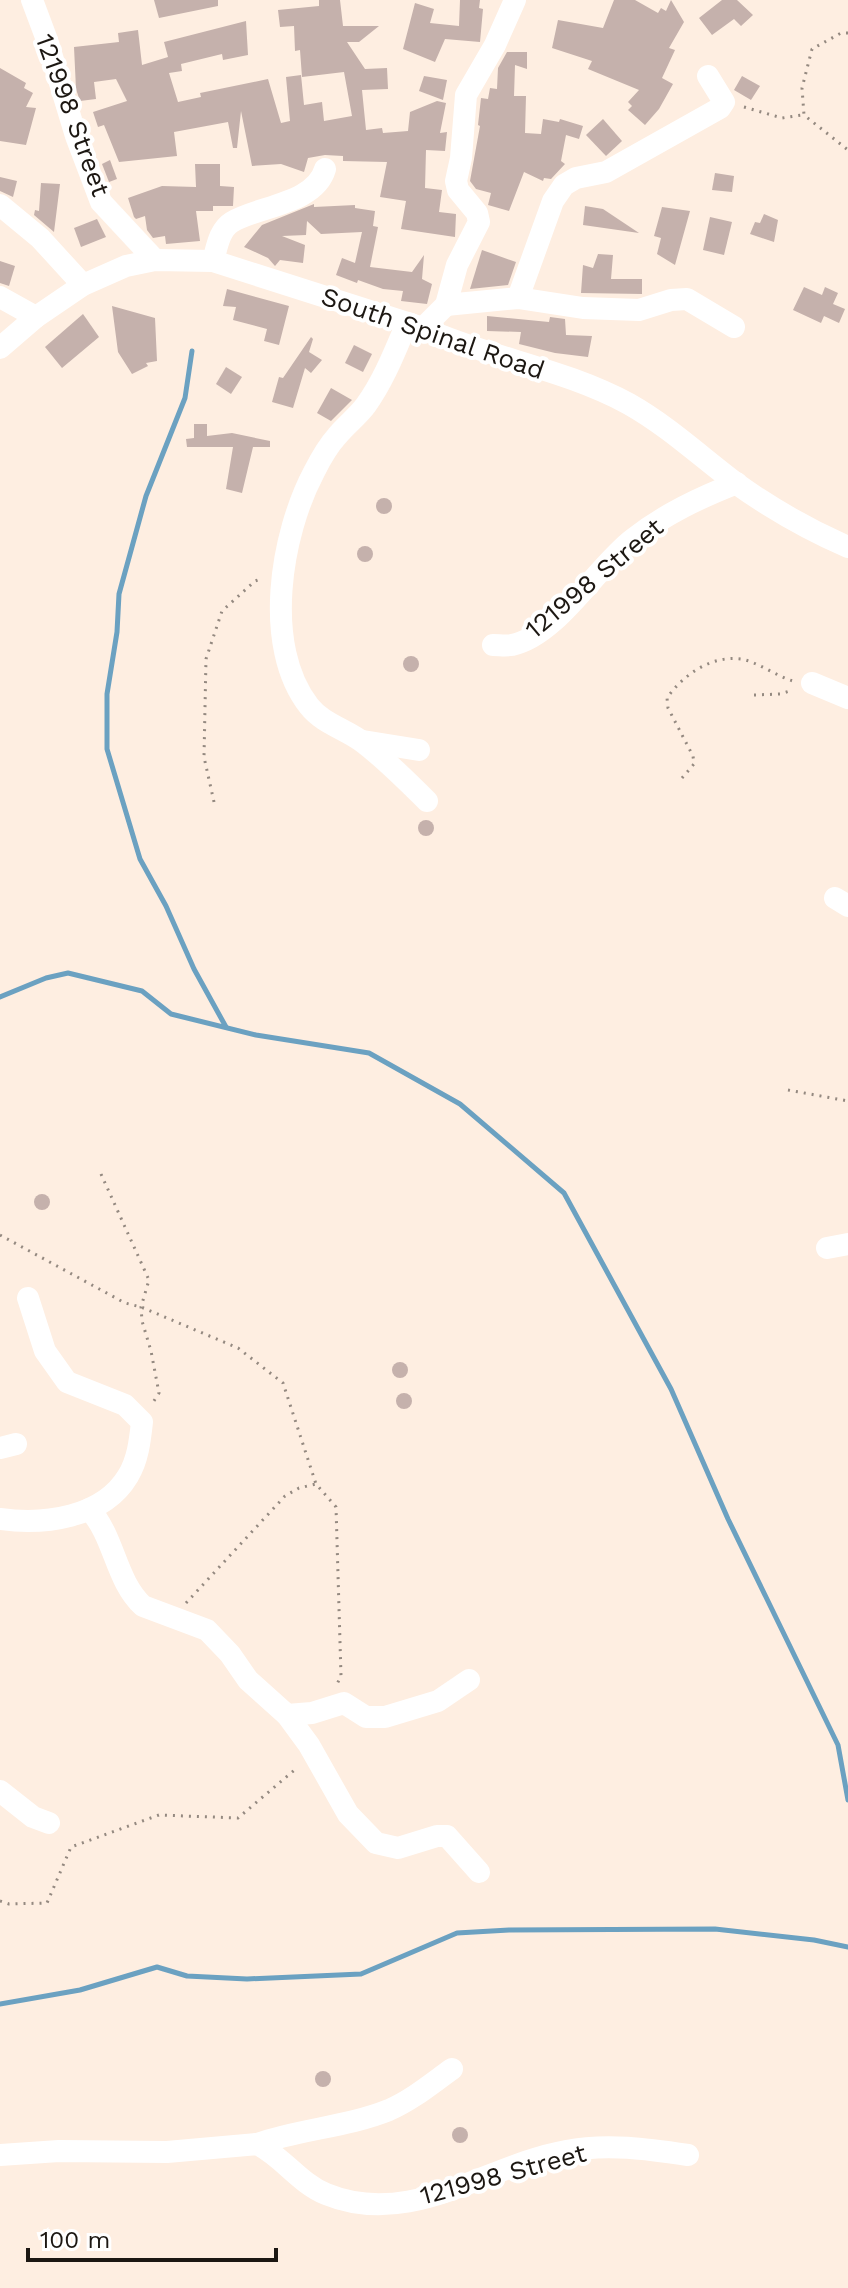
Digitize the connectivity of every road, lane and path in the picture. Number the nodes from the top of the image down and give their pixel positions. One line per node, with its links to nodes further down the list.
1 (32, 0): 10 (street, 121998 Street)
2 (511, 2): 15 (street)
3 (848, 33): 6 (path)
4 (708, 76): 5 (street)
5 (724, 102): 6 (path); 14 (street)
6 (804, 115): 7 (path)
7 (848, 150)
8 (325, 169): 11 (street)
9 (0, 205): 12 (street)
10 (155, 260): 11 (street, South Spinal Road); 12 (street, South Spinal Road)
11 (213, 261): 17 (street, South Spinal Road)
12 (83, 285): 16 (street, South Spinal Road)
13 (0, 297): 16 (street)
14 (518, 298): 15 (street); 18 (street)
15 (446, 305): 17 (street)
16 (36, 317): 19 (street, South Spinal Road)
17 (415, 325): 20 (street, South Spinal Road); 22 (street)
18 (734, 327)
19 (0, 348)
20 (737, 483): 21 (street, South Spinal Road); 23 (street, 121998 Street)
21 (848, 547)
22 (285, 571): 27 (street); 31 (path)
23 (493, 645)
24 (803, 683): 25 (path); 26 (street); 29 (path)
25 (754, 695)
26 (848, 698)
27 (363, 741): 28 (street); 30 (street)
28 (419, 750)
29 (682, 778)
30 (427, 801)
31 (214, 802)
32 (788, 1090): 33 (path)
33 (848, 1101)
34 (101, 1174): 37 (path)
35 (0, 1235): 37 (path)
36 (28, 1298): 38 (street)
37 (141, 1307): 38 (path); 39 (path)
38 (142, 1422): 40 (street)
39 (316, 1484): 42 (path); 44 (path)
40 (89, 1509): 41 (street); 42 (street)
41 (0, 1519)
42 (174, 1616): 45 (street)
43 (469, 1680): 44 (street)
44 (326, 1708): 45 (street)
45 (287, 1715): 46 (street)
46 (309, 1745): 49 (street); 50 (path)
47 (0, 1791): 48 (street)
48 (49, 1823)
49 (479, 1872)
50 (0, 1901)
51 (452, 2069): 52 (street)
52 (257, 2144): 53 (street); 54 (street, 121998 Street)
53 (0, 2155)
54 (688, 2155)

